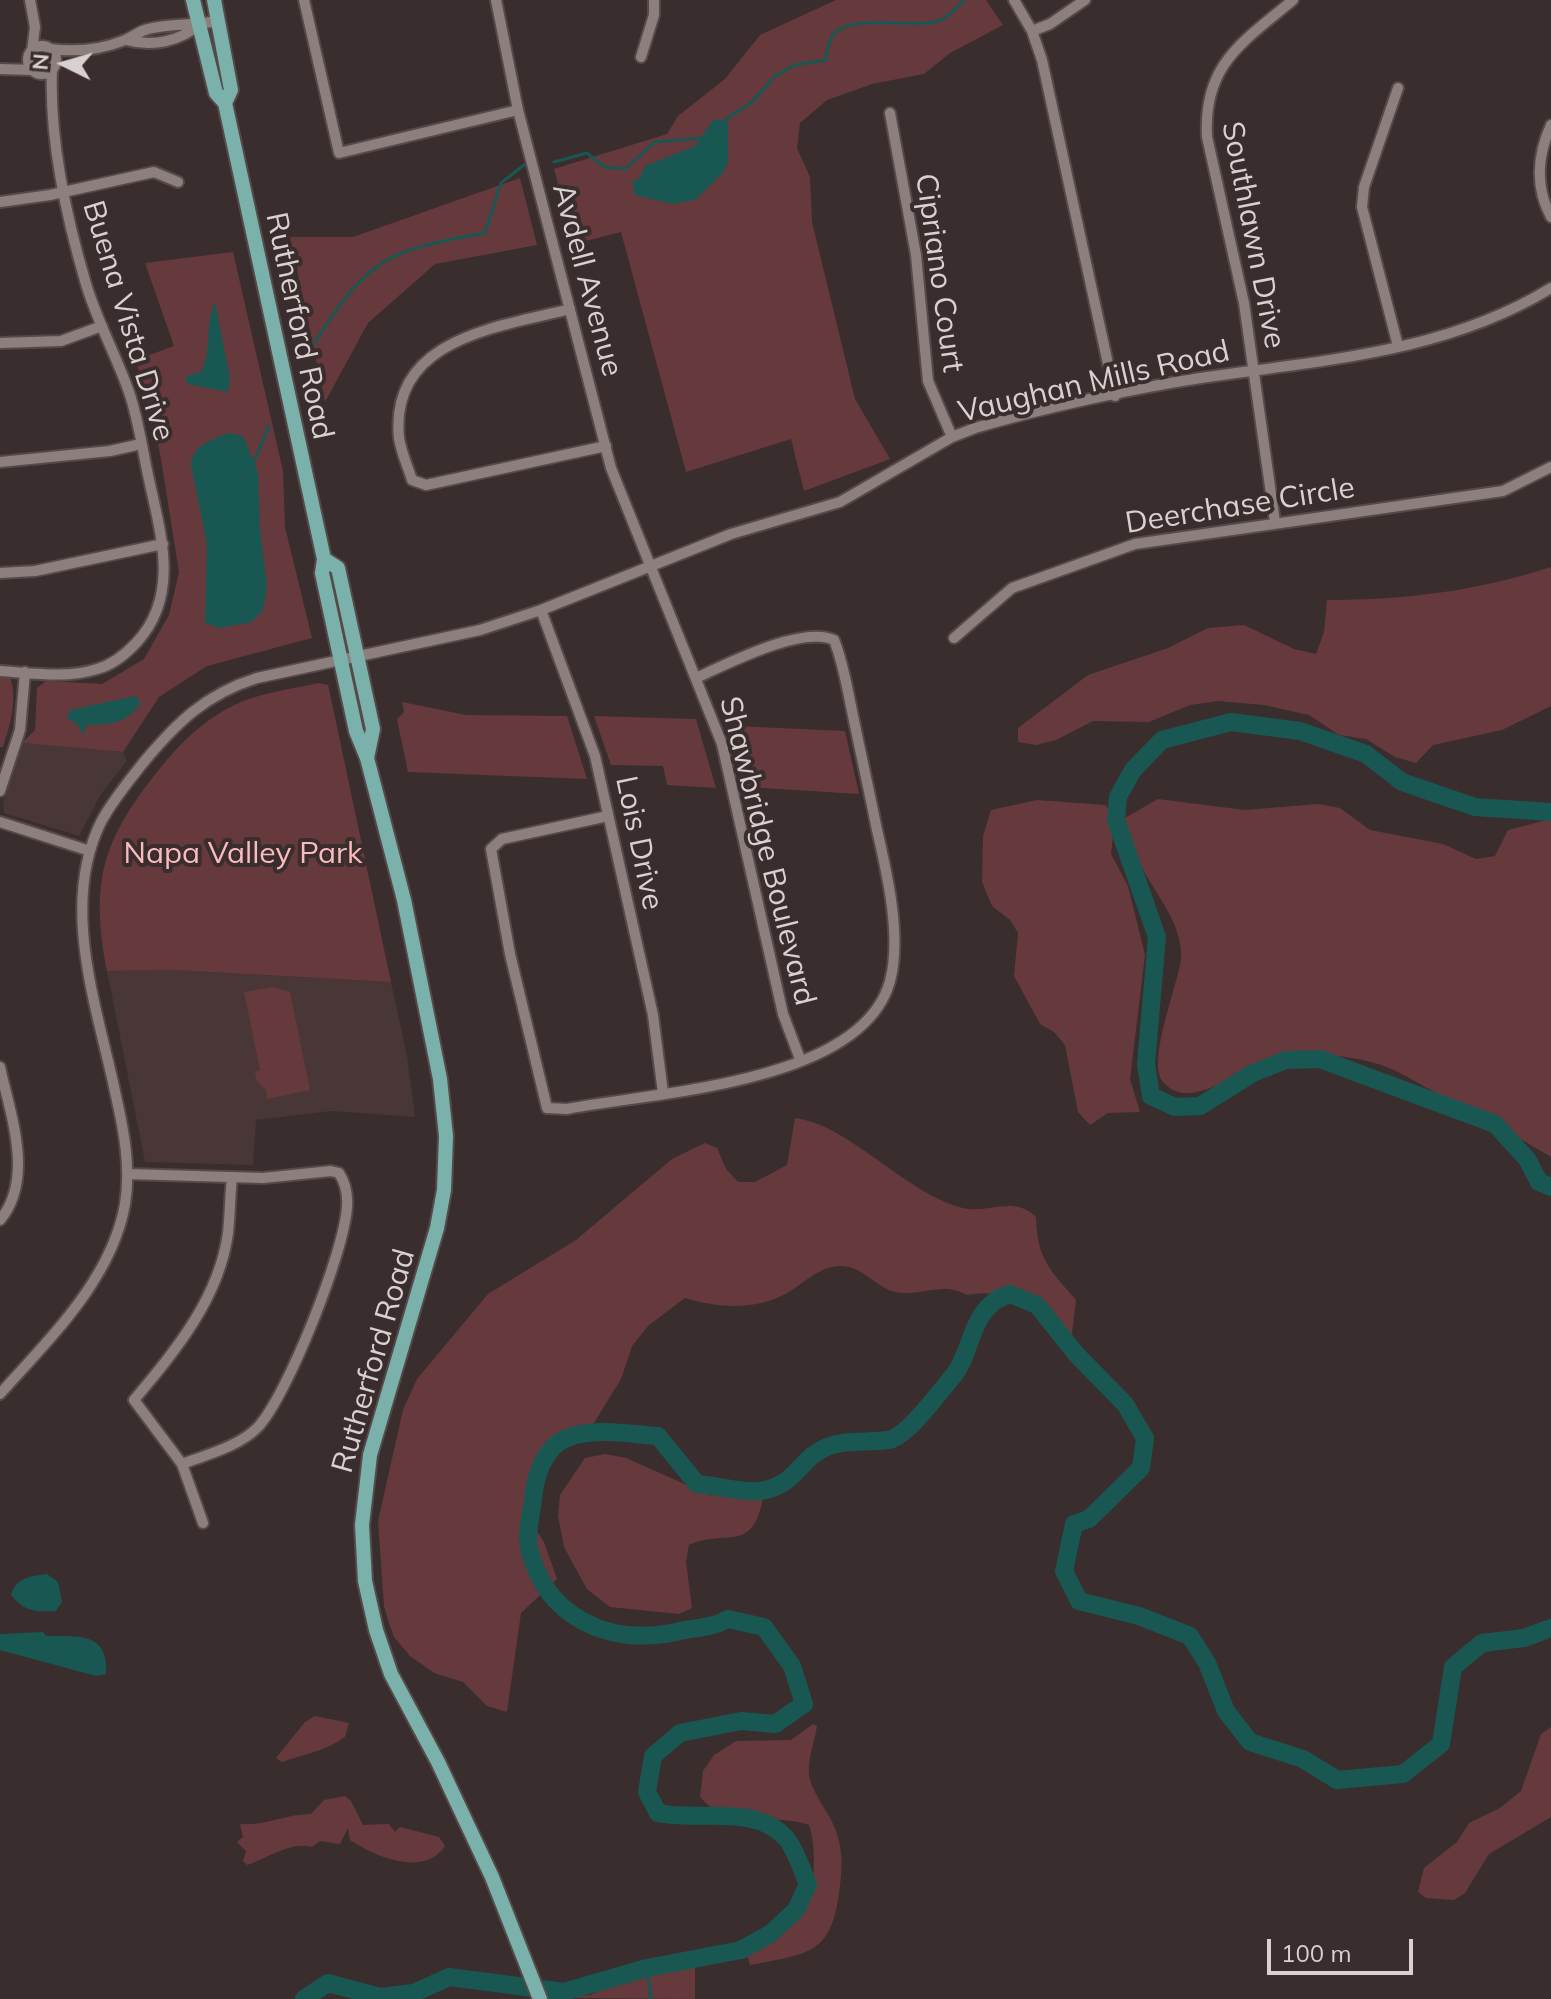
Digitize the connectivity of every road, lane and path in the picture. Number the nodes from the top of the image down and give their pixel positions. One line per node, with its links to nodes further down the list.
1 (30, 0): 12 (street)
2 (193, 0): 11 (main road, Rutherford Road)
3 (214, 0): 10 (main road, Rutherford Road)
4 (304, 0): 24 (street)
5 (496, 0): 24 (street, Avdell Avenue)
6 (654, 0): 17 (street)
7 (1014, 0): 13 (street)
8 (1085, 0): 13 (street)
9 (1293, 0): 36 (street, Southlawn Drive)
10 (217, 21): 11 (street); 23 (main road, Rutherford Road)
11 (200, 24): 16 (street); 23 (main road, Rutherford Road)
12 (35, 27): 14 (street); 15 (street)
13 (1032, 31): 37 (street)
14 (49, 48): 15 (street); 16 (street); 19 (street)
15 (32, 52): 18 (street); 20 (street)
16 (73, 53): 19 (street)
17 (641, 57)
18 (5, 68): 20 (street)
19 (53, 68): 20 (street); 22 (street, Buena Vista Drive)
20 (35, 71): 22 (street, Buena Vista Drive)
21 (1398, 88): 35 (street)
22 (50, 98): 28 (street, Buena Vista Drive)
23 (225, 103): 45 (main road, Rutherford Road)
24 (518, 110): 32 (street, Avdell Avenue)
25 (890, 113): 38 (street, Cipriano Court)
26 (1551, 125): 30 (street)
27 (178, 182): 28 (street)
28 (65, 192): 29 (street); 33 (street, Buena Vista Drive)
29 (0, 202)
30 (1551, 217)
31 (1551, 288): 35 (street, Vaughan Mills Road)
32 (570, 309): 40 (street, Avdell Avenue); 40 (street)
33 (102, 326): 34 (street); 39 (street, Buena Vista Drive)
34 (0, 343)
35 (1398, 346): 36 (street, Vaughan Mills Road)
36 (1253, 371): 37 (street, Vaughan Mills Road); 43 (street, Southlawn Drive)
37 (1115, 396): 38 (street, Vaughan Mills Road)
38 (952, 437): 46 (street, Vaughan Mills Road)
39 (141, 444): 41 (street); 44 (street, Buena Vista Drive)
40 (606, 446): 46 (street, Avdell Avenue)
41 (0, 462)
42 (1551, 467): 43 (street, Deerchase Circle)
43 (1275, 522): 49 (street, Deerchase Circle)
44 (163, 544): 47 (street); 53 (street, Buena Vista Drive)
45 (324, 559): 50 (main road, Rutherford Road); 51 (main road, Rutherford Road)
46 (650, 567): 48 (street, Vaughan Mills Road); 54 (street, Shawbridge Boulevard)
47 (0, 573)
48 (541, 610): 50 (street, Vaughan Mills Road); 57 (street, Lois Drive)
49 (954, 638)
50 (358, 657): 51 (street, Vaughan Mills Road); 55 (main road, Rutherford Road)
51 (340, 660): 55 (main road, Rutherford Road); 59 (street, Vaughan Mills Road)
52 (0, 671): 53 (street, Buena Vista Drive)
53 (25, 672): 56 (street)
54 (696, 678): 60 (street, Shawbridge Boulevard); 60 (street)
55 (367, 758): 69 (main road, Rutherford Road)
56 (0, 791)
57 (608, 816): 62 (street, Lois Drive); 62 (street)
58 (0, 822): 59 (street)
59 (90, 851): 63 (street, Vaughan Mills Road)
60 (800, 1059): 62 (street)
61 (0, 1067): 65 (street)
62 (663, 1093)
63 (128, 1174): 64 (street); 66 (street, Vaughan Mills Road)
64 (232, 1177): 67 (street); 67 (street)
65 (0, 1220)
66 (0, 1394)
67 (182, 1464): 68 (street)
68 (203, 1523)
69 (540, 1999)

